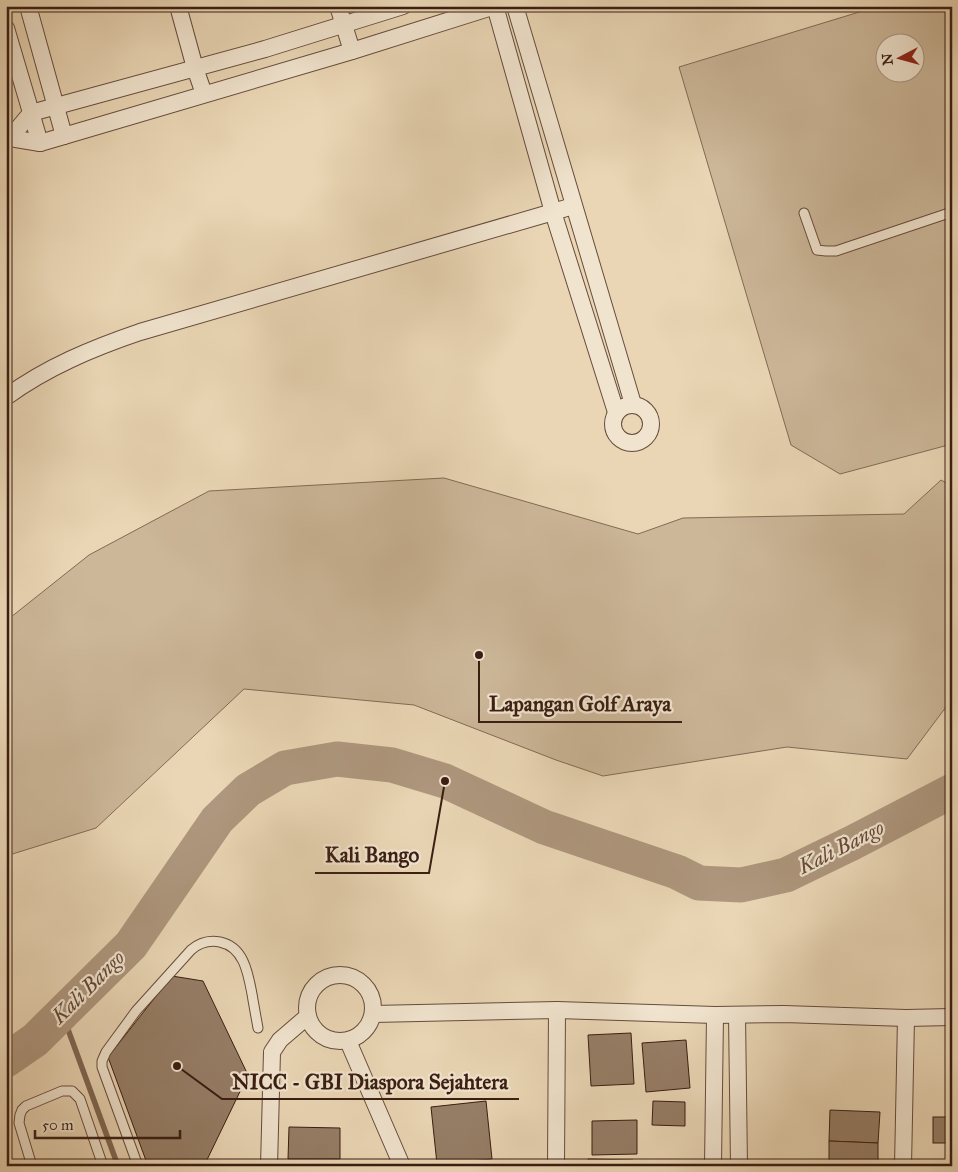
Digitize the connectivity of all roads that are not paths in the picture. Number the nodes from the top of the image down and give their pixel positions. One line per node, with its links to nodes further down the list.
1 (28, 6): 12 (street)
2 (178, 6): 10 (street)
3 (338, 6): 7 (street)
4 (403, 6): 7 (street)
5 (495, 6): 9 (street); 18 (street)
6 (515, 6): 17 (street)
7 (344, 24): 9 (street); 10 (street)
8 (6, 28): 13 (street)
9 (352, 51): 11 (street)
10 (195, 68): 11 (street); 12 (street)
11 (204, 94): 14 (street)
12 (57, 106): 13 (street); 14 (street)
13 (31, 113): 15 (street); 16 (street)
14 (64, 136): 16 (street)
15 (8, 141): 16 (street)
16 (40, 142)
17 (573, 206): 18 (street); 22 (street)
18 (553, 212): 21 (street); 23 (street)
19 (952, 212): 20 (lane)
20 (804, 213)
21 (6, 397)
22 (633, 404): 23 (street); 23 (street)
23 (616, 412)
24 (558, 1010): 25 (street); 26 (street); 38 (street)
25 (373, 1014): 28 (street); 32 (street)
26 (715, 1015): 27 (street); 39 (street)
27 (737, 1015): 30 (street); 40 (street)
28 (308, 1016): 32 (street); 36 (street)
29 (952, 1017): 30 (street)
30 (906, 1018): 41 (street)
31 (258, 1028): 35 (lane)
32 (348, 1041): 37 (street)
33 (32, 1166): 34 (lane)
34 (103, 1166)
35 (138, 1166)
36 (269, 1166)
37 (402, 1166)
38 (556, 1166)
39 (713, 1166)
40 (739, 1166)
41 (903, 1166)

